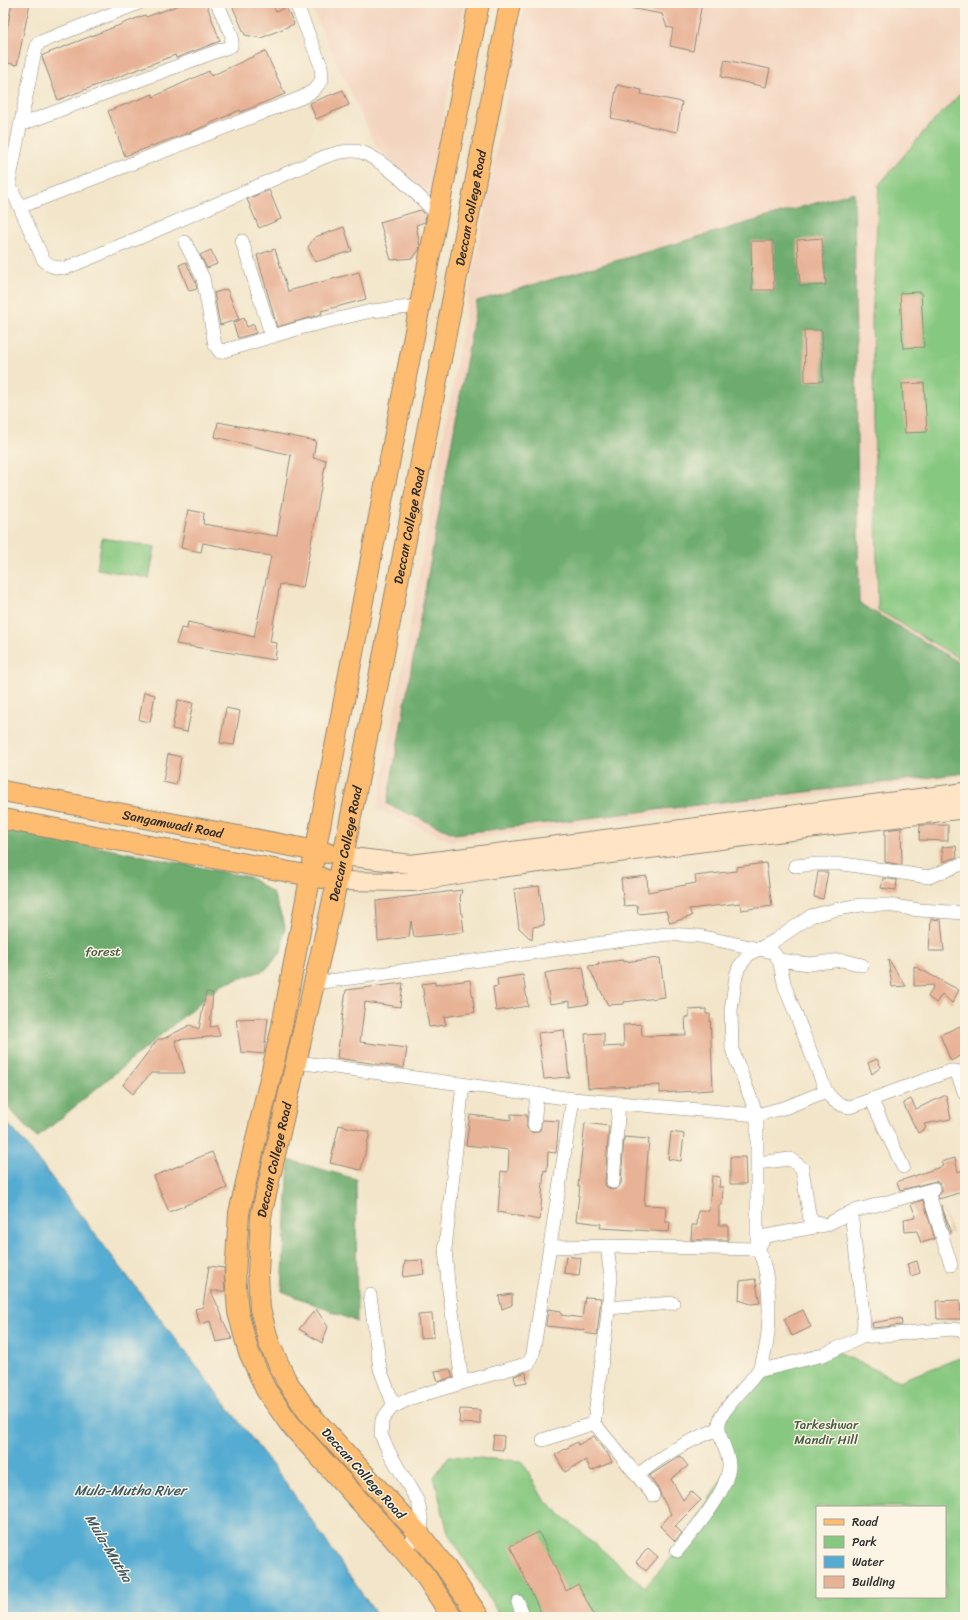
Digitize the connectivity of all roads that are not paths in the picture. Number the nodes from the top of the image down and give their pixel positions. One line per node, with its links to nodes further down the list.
1 (139, 3): 6 (street)
2 (217, 3): 6 (street)
3 (296, 3): 7 (street)
4 (479, 3): 8 (main road, Deccan College Road)
5 (510, 3): 18 (main road, Deccan College Road)
6 (20, 125): 7 (street)
7 (20, 208): 8 (street)
8 (438, 215): 11 (main road, Deccan College Road)
9 (185, 242): 12 (street)
10 (242, 242): 12 (street)
11 (420, 306): 12 (street); 17 (main road, Deccan College Road)
12 (272, 337)
13 (3, 791): 17 (main road, Sangamwadi Road)
14 (965, 792): 18 (street)
15 (965, 809): 22 (street)
16 (3, 819): 21 (main road, Sangamwadi Road)
17 (316, 850): 18 (main road, Sangamwadi Road); 21 (main road, Deccan College Road)
18 (343, 856): 22 (main road, Deccan College Road)
19 (965, 864): 20 (street)
20 (795, 866)
21 (310, 876): 22 (main road, Sangamwadi Road); 61 (main road, Deccan College Road)
22 (338, 881): 27 (main road, Deccan College Road)
23 (965, 913): 24 (street)
24 (759, 948): 25 (street); 27 (street); 36 (street)
25 (779, 960): 26 (street); 30 (street)
26 (862, 965)
27 (314, 983): 28 (main road, Deccan College Road)
28 (297, 1062): 29 (street); 60 (main road, Deccan College Road)
29 (463, 1084): 31 (street); 53 (street)
30 (826, 1091): 34 (street); 36 (street)
31 (537, 1094): 33 (street); 37 (street)
32 (965, 1094): 34 (street)
33 (573, 1099): 35 (street); 44 (street)
34 (872, 1099): 39 (street)
35 (619, 1103): 36 (street); 40 (street)
36 (757, 1115): 38 (street)
37 (534, 1125)
38 (757, 1163): 42 (street); 45 (street)
39 (903, 1167)
40 (613, 1182)
41 (851, 1212): 42 (street); 46 (street); 51 (street)
42 (826, 1225): 45 (street)
43 (607, 1246): 44 (street); 45 (street); 49 (street)
44 (550, 1247): 53 (street)
45 (757, 1249): 52 (street)
46 (951, 1265)
47 (370, 1295): 54 (street)
48 (673, 1303): 49 (street)
49 (608, 1308): 55 (street)
50 (965, 1331): 51 (street)
51 (862, 1337): 52 (street)
52 (758, 1371): 56 (street)
53 (462, 1382): 54 (street)
54 (394, 1406): 60 (street)
55 (594, 1423): 57 (street); 58 (street)
56 (718, 1429): 58 (street); 62 (street)
57 (542, 1440)
58 (636, 1476): 59 (street)
59 (653, 1495)
60 (420, 1535): 61 (street); 65 (main road, Deccan College Road)
61 (402, 1548): 64 (main road, Deccan College Road)
62 (677, 1552)
63 (518, 1602): 66 (street)
64 (452, 1617)
65 (478, 1617)
66 (524, 1617)

